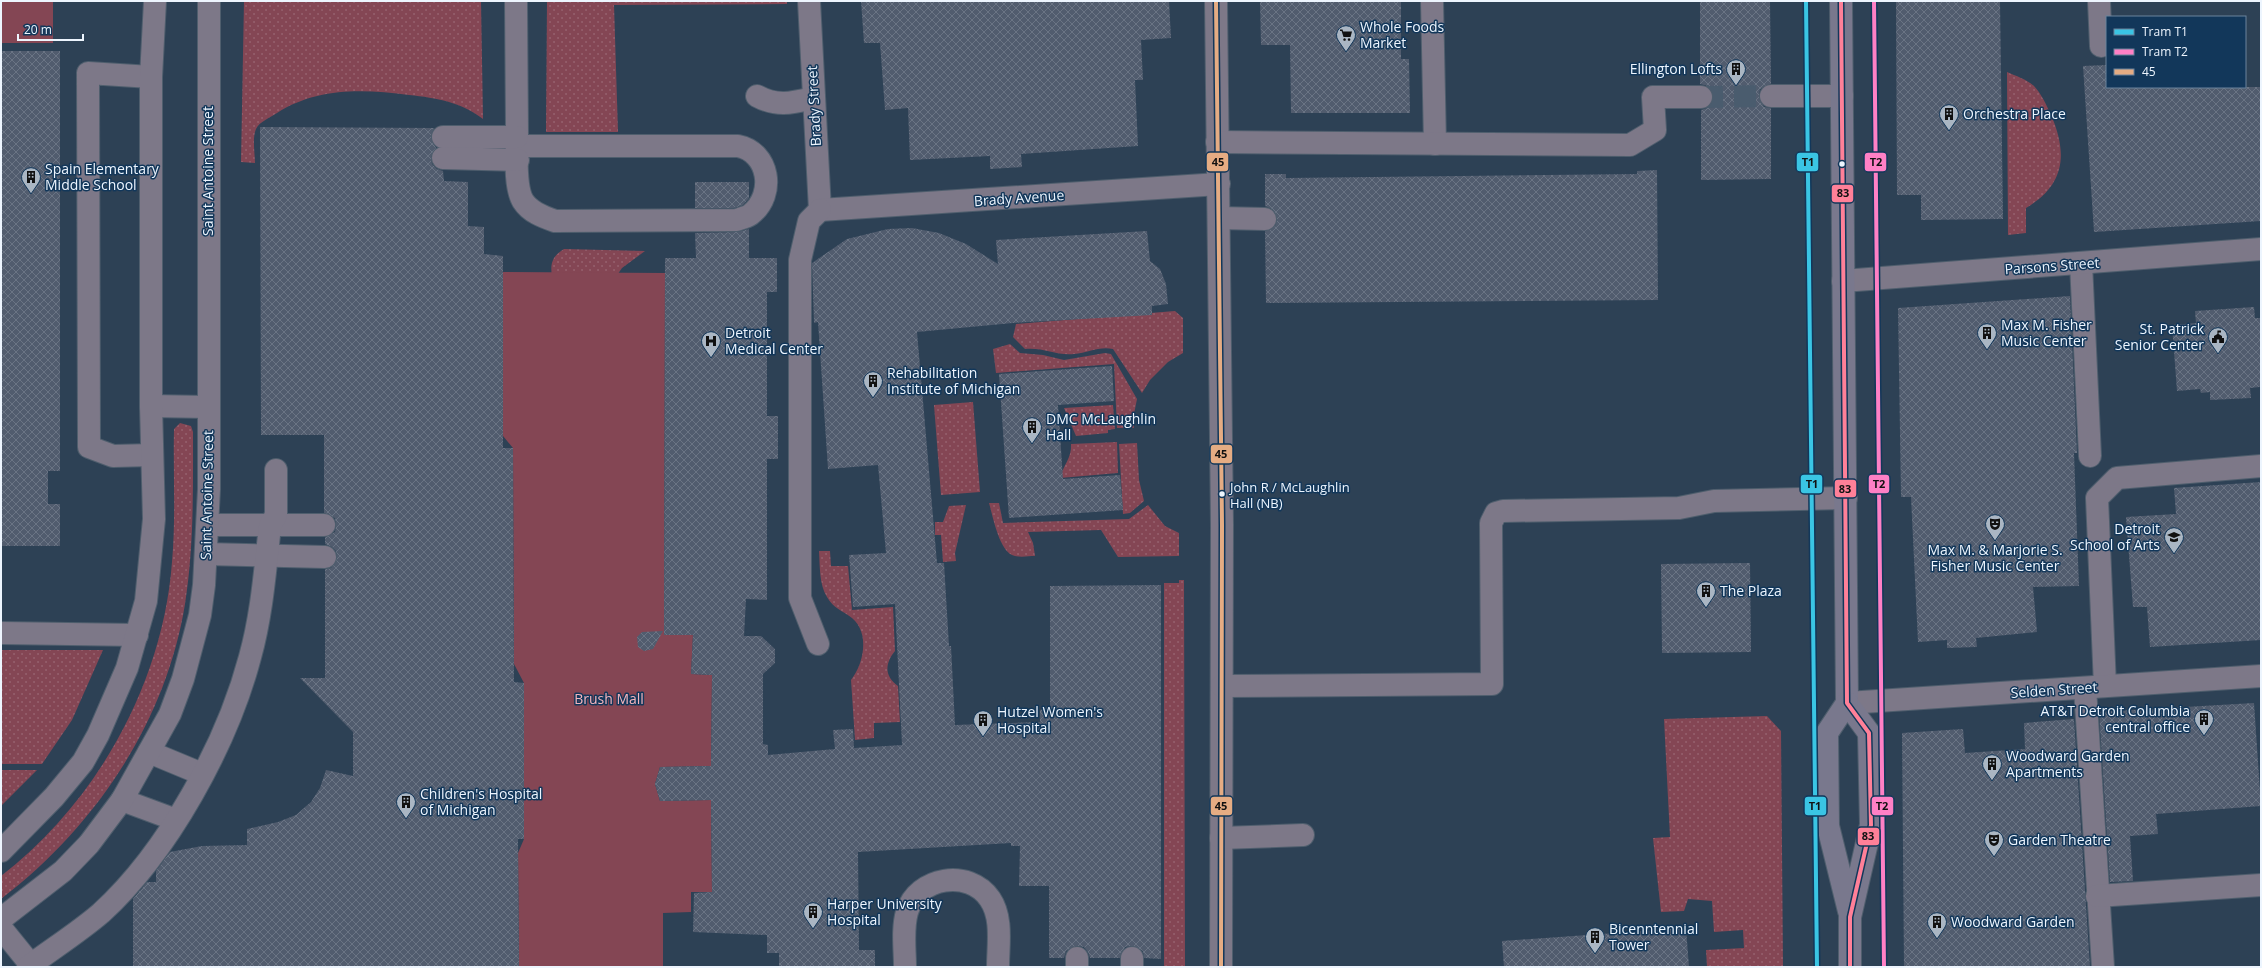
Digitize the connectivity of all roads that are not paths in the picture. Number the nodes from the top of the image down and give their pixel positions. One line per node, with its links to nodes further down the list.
1 (198, 1): 10 (street)
2 (209, 1): 10 (street, Saint Antoine Street)
3 (516, 1): 19 (street)
4 (809, 1): 21 (street, Brady Street)
5 (1216, 1): 16 (street)
6 (1432, 1): 17 (street)
7 (1841, 1): 14 (main road)
8 (2099, 1): 11 (street)
9 (157, 6): 12 (street)
10 (207, 23): 28 (street, Saint Antoine Street)
11 (2101, 46)
12 (151, 76): 27 (street); 29 (street)
13 (1771, 96): 14 (street)
14 (1842, 96): 26 (main road)
15 (1701, 97): 17 (street)
16 (1218, 142): 17 (street); 20 (street)
17 (1435, 144)
18 (443, 147): 19 (street)
19 (517, 148): 19 (street)
20 (1219, 184): 21 (street, Brady Avenue); 22 (street)
21 (820, 210): 42 (street)
22 (1219, 218): 23 (street); 44 (street)
23 (1265, 219)
24 (2261, 249): 25 (street, Parsons Street)
25 (2081, 263): 26 (street, Parsons Street); 30 (street)
26 (1843, 281): 33 (main road)
27 (151, 406): 28 (street); 29 (street)
28 (208, 408): 34 (street, Saint Antoine Street)
29 (152, 455): 41 (street)
30 (2090, 456)
31 (2261, 466): 45 (street)
32 (276, 470): 36 (street)
33 (1846, 498): 44 (street); 46 (main road)
34 (208, 525): 36 (street); 37 (street, Saint Antoine Street)
35 (324, 525): 36 (street)
36 (270, 526): 38 (street)
37 (206, 554): 38 (street); 47 (street, Saint Antoine Street)
38 (266, 556): 39 (street); 48 (street)
39 (325, 557)
40 (1, 633): 41 (street)
41 (137, 635): 53 (street)
42 (818, 644)
43 (2261, 676): 45 (street, Selden Street)
44 (1222, 686): 52 (street)
45 (2095, 687): 46 (street, Selden Street); 55 (street)
46 (1848, 703): 56 (main road); 56 (main road)
47 (149, 752): 48 (street); 49 (street, Saint Antoine Street)
48 (202, 774): 50 (street)
49 (122, 800): 50 (street); 57 (street, Saint Antoine Street)
50 (176, 820): 59 (street)
51 (1303, 835): 52 (street)
52 (1221, 838): 62 (street)
53 (1, 851)
54 (2261, 885): 55 (street)
55 (2097, 896): 64 (street)
56 (1850, 917): 63 (main road)
57 (1, 919)
58 (1, 928): 59 (street)
59 (30, 966)
60 (905, 967): 61 (street)
61 (998, 967)
62 (1221, 967)
63 (1850, 967)
64 (2103, 967)

